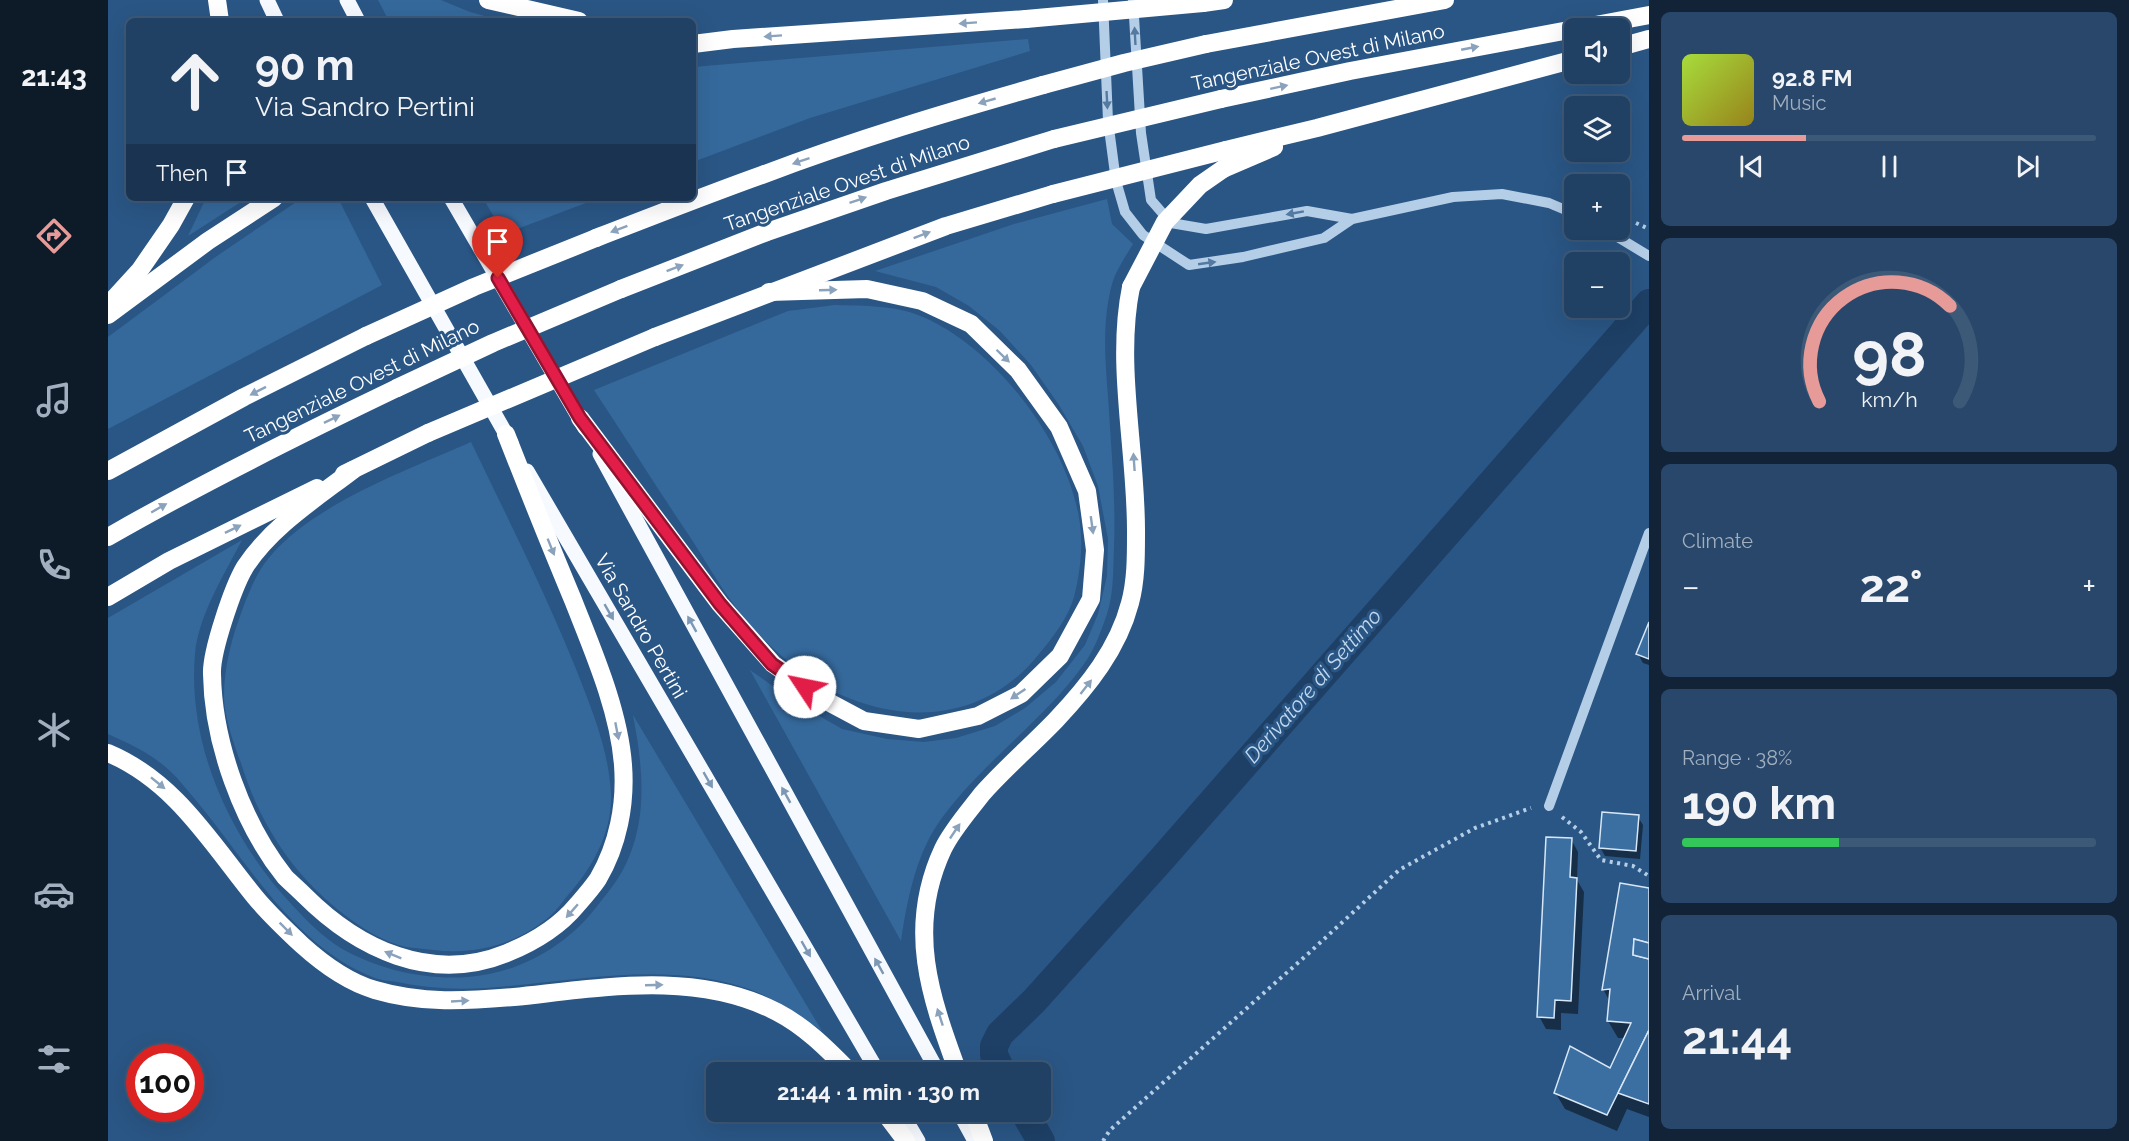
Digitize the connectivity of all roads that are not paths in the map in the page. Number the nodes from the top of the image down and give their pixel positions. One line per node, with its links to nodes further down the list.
1 (218, 0): 10 (highway)
2 (267, 0): 11 (main road)
3 (347, 0): 12 (main road)
4 (488, 0): 13 (highway)
5 (1103, 0): 28 (street, one-way to 28)
6 (1133, 0): 28 (street, one-way to 6)
7 (1224, 0): 15 (highway, one-way to 15, bridge)
8 (1445, 0): 21 (highway, Tangenziale Ovest di Milano, one-way to 21, bridge)
9 (1649, 15): 39 (highway, Tangenziale Ovest di Milano, one-way to 9, bridge)
10 (220, 18)
11 (276, 18)
12 (356, 18)
13 (566, 18)
14 (696, 35): 15 (highway)
15 (734, 39): 17 (highway)
16 (1649, 39): 18 (highway)
17 (696, 44)
18 (1630, 44)
19 (1564, 62): 20 (highway)
20 (1317, 128): 31 (highway, one-way to 20, bridge); 46 (highway, one-way to 20, bridge)
21 (696, 200)
22 (184, 201): 32 (highway)
23 (269, 201): 33 (highway)
24 (374, 201): 35 (main road, Via Sandro Pertini)
25 (454, 201): 34 (main road)
26 (693, 201): 37 (highway, Tangenziale Ovest di Milano, one-way to 37, bridge)
27 (1564, 209): 28 (street)
28 (1352, 219)
29 (1623, 240): 30 (street)
30 (1649, 256)
31 (769, 292): 34 (highway, one-way to 34); 36 (highway, bridge)
32 (108, 305)
33 (108, 315)
34 (580, 418): 45 (main road, one-way to 34)
35 (506, 435): 36 (highway, one-way to 36); 44 (main road, Via Sandro Pertini, one-way to 44)
36 (353, 470): 40 (highway, one-way to 36)
37 (108, 471)
38 (1649, 532): 42 (street)
39 (108, 537)
40 (108, 597)
41 (108, 753): 43 (highway, one-way to 43)
42 (1549, 806)
43 (840, 1062)
44 (872, 1062)
45 (933, 1062)
46 (955, 1062)
47 (892, 1122): 51 (highway)
48 (907, 1122): 52 (main road)
49 (965, 1122): 53 (main road)
50 (977, 1122): 54 (highway)
51 (906, 1141)
52 (918, 1141)
53 (975, 1141)
54 (984, 1141)

